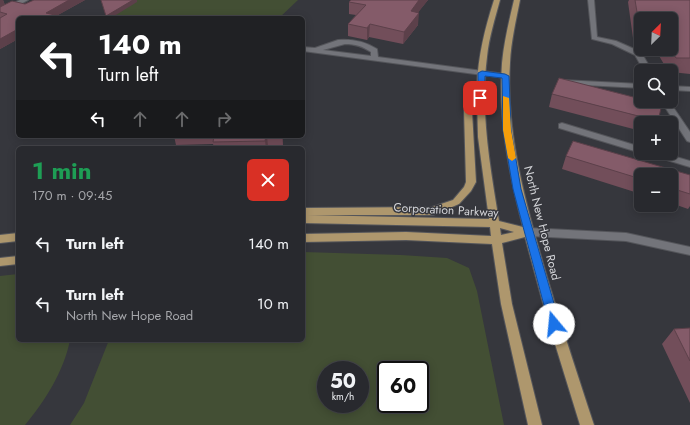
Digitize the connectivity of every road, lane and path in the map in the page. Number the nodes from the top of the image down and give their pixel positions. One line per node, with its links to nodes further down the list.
1 (25, 0): 5 (street)
2 (497, 0): 11 (main road)
3 (517, 0): 10 (main road, North New Hope Road)
4 (591, 0): 9 (street)
5 (0, 13)
6 (305, 49): 7 (street)
7 (315, 50): 8 (street); 8 (street)
8 (375, 59): 11 (street)
9 (644, 64)
10 (505, 76): 11 (street); 25 (main road, North New Hope Road)
11 (481, 78): 22 (main road); 24 (main road)
12 (565, 82): 13 (street)
13 (634, 86)
14 (678, 88): 15 (street)
15 (690, 89)
16 (670, 108): 18 (street)
17 (562, 126): 19 (street)
18 (690, 139)
19 (634, 148)
20 (677, 160): 21 (street)
21 (690, 164)
22 (305, 212)
23 (305, 219): 24 (main road, Corporation Parkway)
24 (494, 223): 25 (main road, Corporation Parkway); 29 (main road)
25 (529, 232): 29 (main road); 30 (street); 34 (main road, North New Hope Road)
26 (16, 237): 28 (main road)
27 (305, 238): 29 (main road)
28 (0, 239)
29 (496, 240): 33 (main road)
30 (690, 252)
31 (16, 260): 32 (main road)
32 (0, 262)
33 (535, 425)
34 (587, 425)

